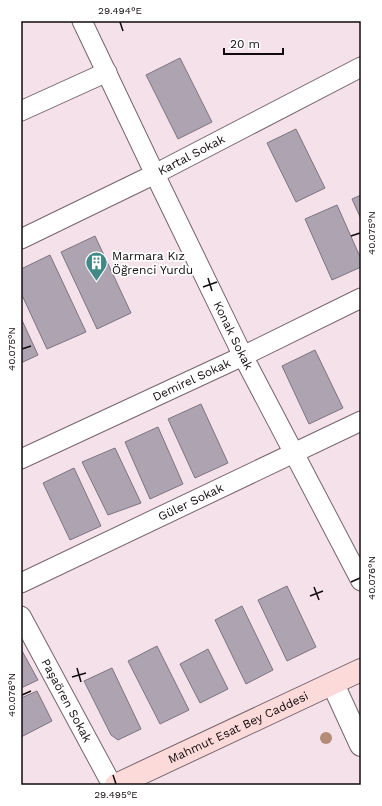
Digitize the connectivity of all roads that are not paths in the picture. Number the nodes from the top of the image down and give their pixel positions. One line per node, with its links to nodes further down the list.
1 (82, 21): 3 (street, Konak Sokak)
2 (361, 67): 5 (street, Kartal Sokak)
3 (107, 72): 4 (street); 5 (street, Konak Sokak)
4 (21, 111)
5 (155, 174): 6 (street, Kartal Sokak); 8 (street, Konak Sokak)
6 (21, 239)
7 (361, 298): 8 (street, Demirel Sokak)
8 (243, 356): 10 (street, Konak Sokak); 11 (street, Demirel Sokak)
9 (361, 421): 10 (street, Güler Sokak)
10 (294, 452): 12 (street, Konak Sokak); 13 (street, Güler Sokak)
11 (21, 459)
12 (361, 581)
13 (21, 583)
14 (21, 616): 18 (street, Paşaören Sokak)
15 (361, 670): 16 (main road, Mahmut Esat Bey Caddesi)
16 (333, 684): 17 (street); 19 (main road, Mahmut Esat Bey Caddesi)
17 (361, 744)
18 (112, 785)
19 (116, 785)

